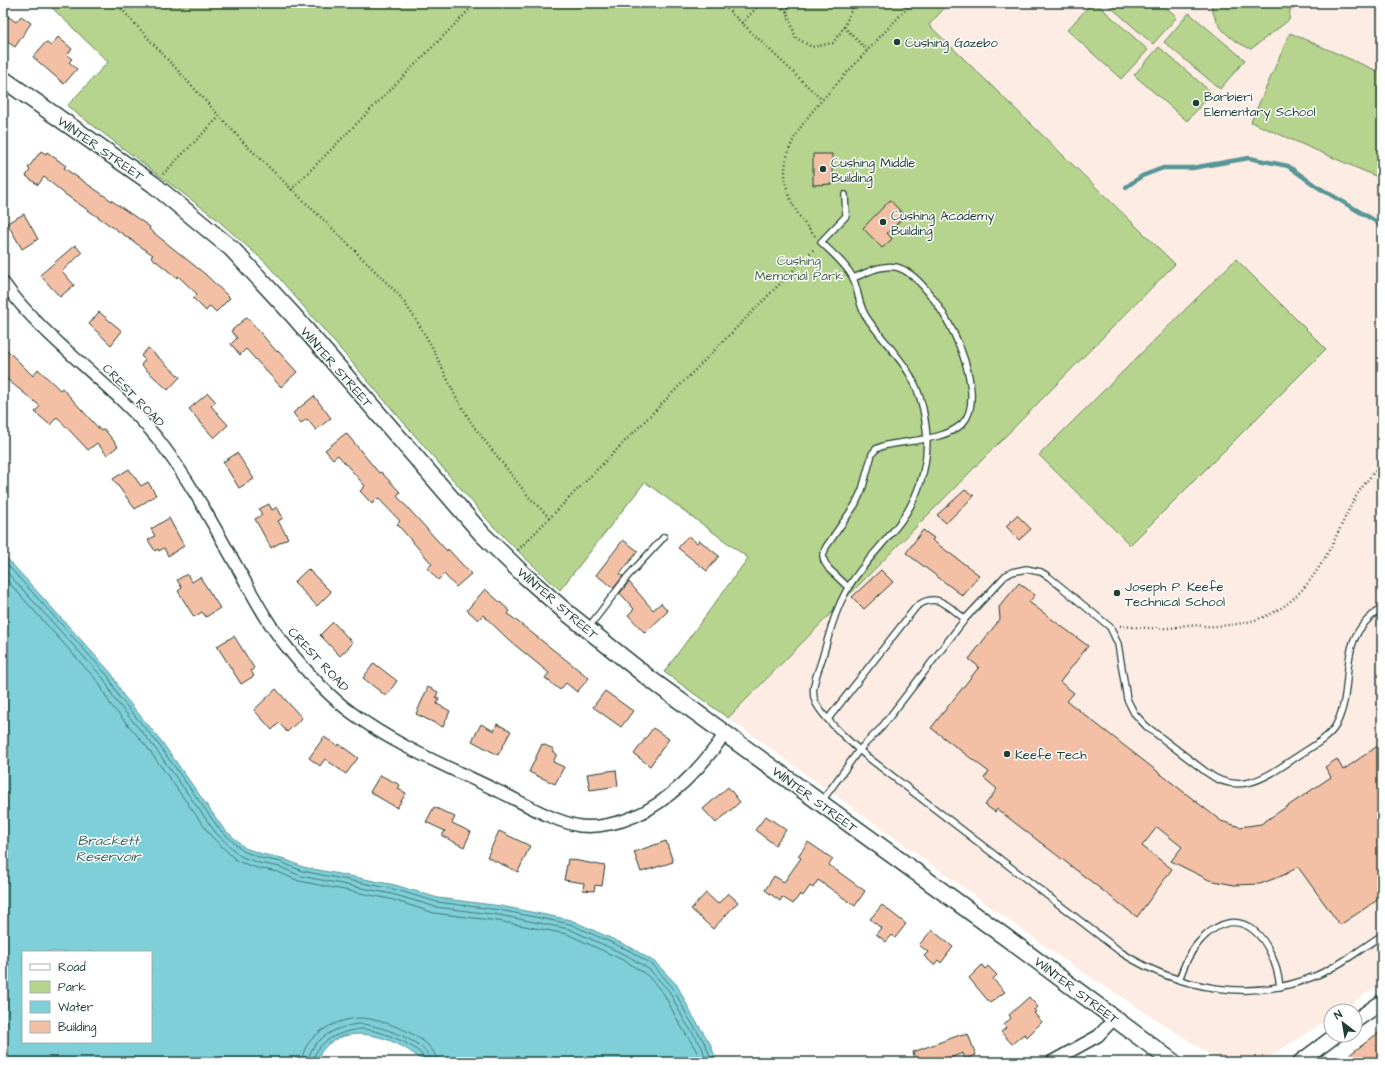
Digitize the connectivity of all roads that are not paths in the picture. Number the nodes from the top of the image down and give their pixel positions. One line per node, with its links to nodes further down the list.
1 (3, 79): 10 (main road, WINTER STREET)
2 (845, 195): 3 (lane)
3 (853, 278): 5 (lane); 5 (lane)
4 (3, 282): 12 (street, CREST ROAD)
5 (927, 438): 7 (lane); 7 (lane)
6 (664, 537): 10 (lane)
7 (849, 588): 11 (lane)
8 (1382, 608): 9 (lane)
9 (965, 619): 11 (lane); 13 (lane)
10 (587, 630): 12 (main road, WINTER STREET)
11 (828, 719): 13 (lane)
12 (725, 734): 14 (main road, WINTER STREET)
13 (859, 750): 14 (lane); 16 (lane)
14 (820, 803): 20 (main road, WINTER STREET)
15 (1382, 935): 17 (lane)
16 (1179, 980): 17 (lane); 17 (lane)
17 (1280, 987)
18 (1382, 1002): 19 (street)
19 (1363, 1015)
20 (1115, 1018): 22 (street); 23 (main road, WINTER STREET)
21 (1325, 1043): 24 (street)
22 (1051, 1062)
23 (1173, 1062)
24 (1300, 1062)

